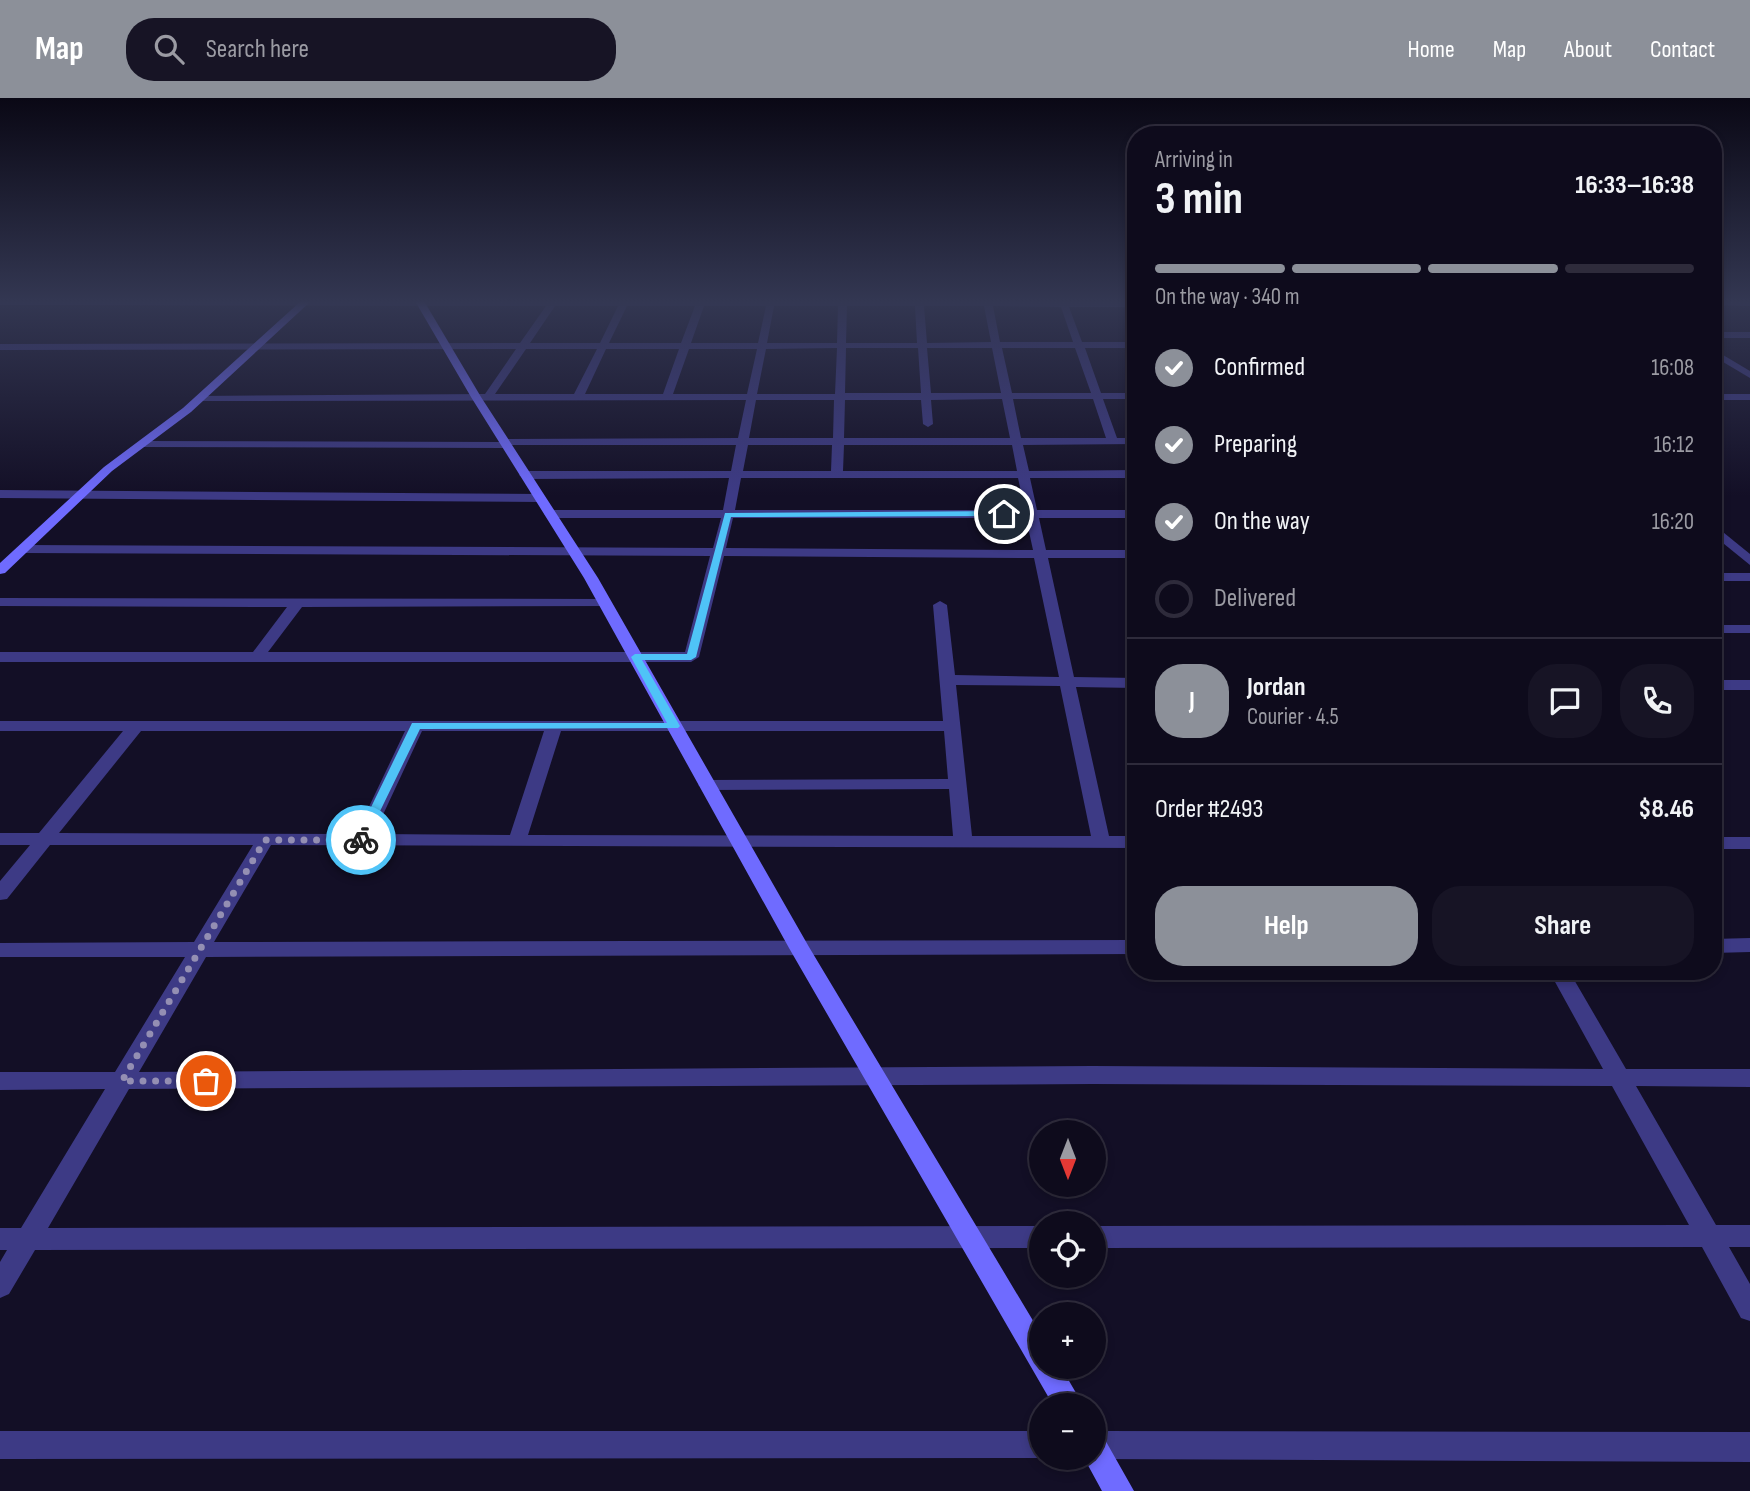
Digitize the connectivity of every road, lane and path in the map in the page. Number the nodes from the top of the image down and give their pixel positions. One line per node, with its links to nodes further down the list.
1 (237, 366): 22 (main road)
2 (461, 366): 15 (main road)
3 (507, 366): 15 (street)
4 (593, 366): 16 (street)
5 (678, 366): 17 (street)
6 (758, 366): 18 (street)
7 (841, 366): 19 (street)
8 (922, 366): 11 (street)
9 (1001, 366): 12 (street)
10 (1086, 366): 13 (street)
11 (925, 396): 12 (street); 19 (street); 23 (street)
12 (1007, 396): 13 (street); 26 (street)
13 (1096, 396): 14 (street); 27 (street)
14 (1127, 396)
15 (482, 397): 16 (street); 22 (street); 29 (main road)
16 (578, 397): 17 (street)
17 (667, 397): 18 (street)
18 (753, 397): 19 (street); 24 (street)
19 (840, 397): 25 (street)
20 (1722, 397): 21 (street)
21 (1750, 397)
22 (202, 398): 30 (main road)
23 (928, 424)
24 (743, 441): 25 (street); 29 (street); 35 (street)
25 (838, 441): 26 (street); 31 (street)
26 (1016, 441): 27 (street); 32 (street)
27 (1113, 441): 28 (street)
28 (1127, 441)
29 (505, 443): 30 (street); 34 (main road)
30 (142, 444): 37 (main road)
31 (837, 474): 32 (street); 35 (street)
32 (1024, 474): 33 (street); 40 (street)
33 (1127, 474)
34 (525, 475): 35 (street); 38 (main road)
35 (736, 475): 39 (street)
36 (0, 494): 37 (street)
37 (83, 494): 38 (street); 43 (main road)
38 (545, 506): 39 (street); 44 (main road)
39 (727, 514): 40 (street); 45 (street)
40 (1032, 514): 41 (street); 46 (street)
41 (1127, 514)
42 (1722, 536): 48 (street)
43 (23, 549): 44 (street); 49 (main road)
44 (574, 551): 45 (street); 54 (main road)
45 (719, 552): 46 (street); 60 (street)
46 (1040, 553): 47 (street); 63 (street)
47 (1127, 554)
48 (1750, 561)
49 (0, 570)
50 (1722, 577): 51 (street)
51 (1750, 578)
52 (0, 602): 53 (street)
53 (298, 603): 54 (street); 59 (street)
54 (605, 603): 60 (main road)
55 (940, 605): 61 (street)
56 (1722, 629): 57 (street)
57 (1750, 629)
58 (0, 657): 59 (street)
59 (257, 657): 60 (street)
60 (635, 657): 70 (main road)
61 (949, 680): 63 (street); 71 (street)
62 (1127, 683): 63 (street)
63 (1068, 684): 81 (street)
64 (1722, 685): 65 (street)
65 (1750, 685)
66 (0, 726): 67 (street)
67 (136, 726): 68 (street); 75 (street)
68 (416, 726): 69 (street); 77 (street)
69 (554, 726): 70 (street); 78 (street)
70 (674, 726): 71 (street); 73 (main road)
71 (953, 726): 72 (street)
72 (958, 784): 73 (street); 80 (street)
73 (707, 785): 79 (main road)
74 (0, 839): 75 (street)
75 (44, 839): 76 (street); 85 (street)
76 (265, 840): 77 (street); 91 (street)
77 (362, 840): 78 (street)
78 (517, 841): 79 (street)
79 (739, 841): 80 (street); 89 (main road)
80 (963, 842): 81 (street)
81 (1101, 842): 82 (street)
82 (1127, 842)
83 (1722, 843): 84 (street)
84 (1750, 843)
85 (0, 894)
86 (1722, 946): 87 (street)
87 (1750, 946)
88 (1127, 947): 89 (street)
89 (799, 948): 91 (street); 93 (main road)
90 (0, 950): 91 (street)
91 (200, 950): 96 (street)
92 (1564, 980): 94 (street)
93 (876, 1078): 94 (street); 96 (street); 100 (main road)
94 (1618, 1078): 95 (street); 98 (street)
95 (1750, 1078)
96 (122, 1081): 97 (street); 104 (street)
97 (0, 1082)
98 (1707, 1236): 99 (street); 102 (street); 106 (street)
99 (1750, 1236)
100 (970, 1237): 101 (street); 104 (street); 107 (main road)
101 (1029, 1237)
102 (1106, 1237)
103 (0, 1239): 104 (street)
104 (28, 1239): 105 (street)
105 (0, 1286)
106 (1750, 1309)
107 (1029, 1338)
108 (0, 1445): 109 (street)
109 (1029, 1445)
110 (1106, 1447): 111 (street)
111 (1750, 1447)
112 (1106, 1468): 113 (main road)
113 (1119, 1491)

